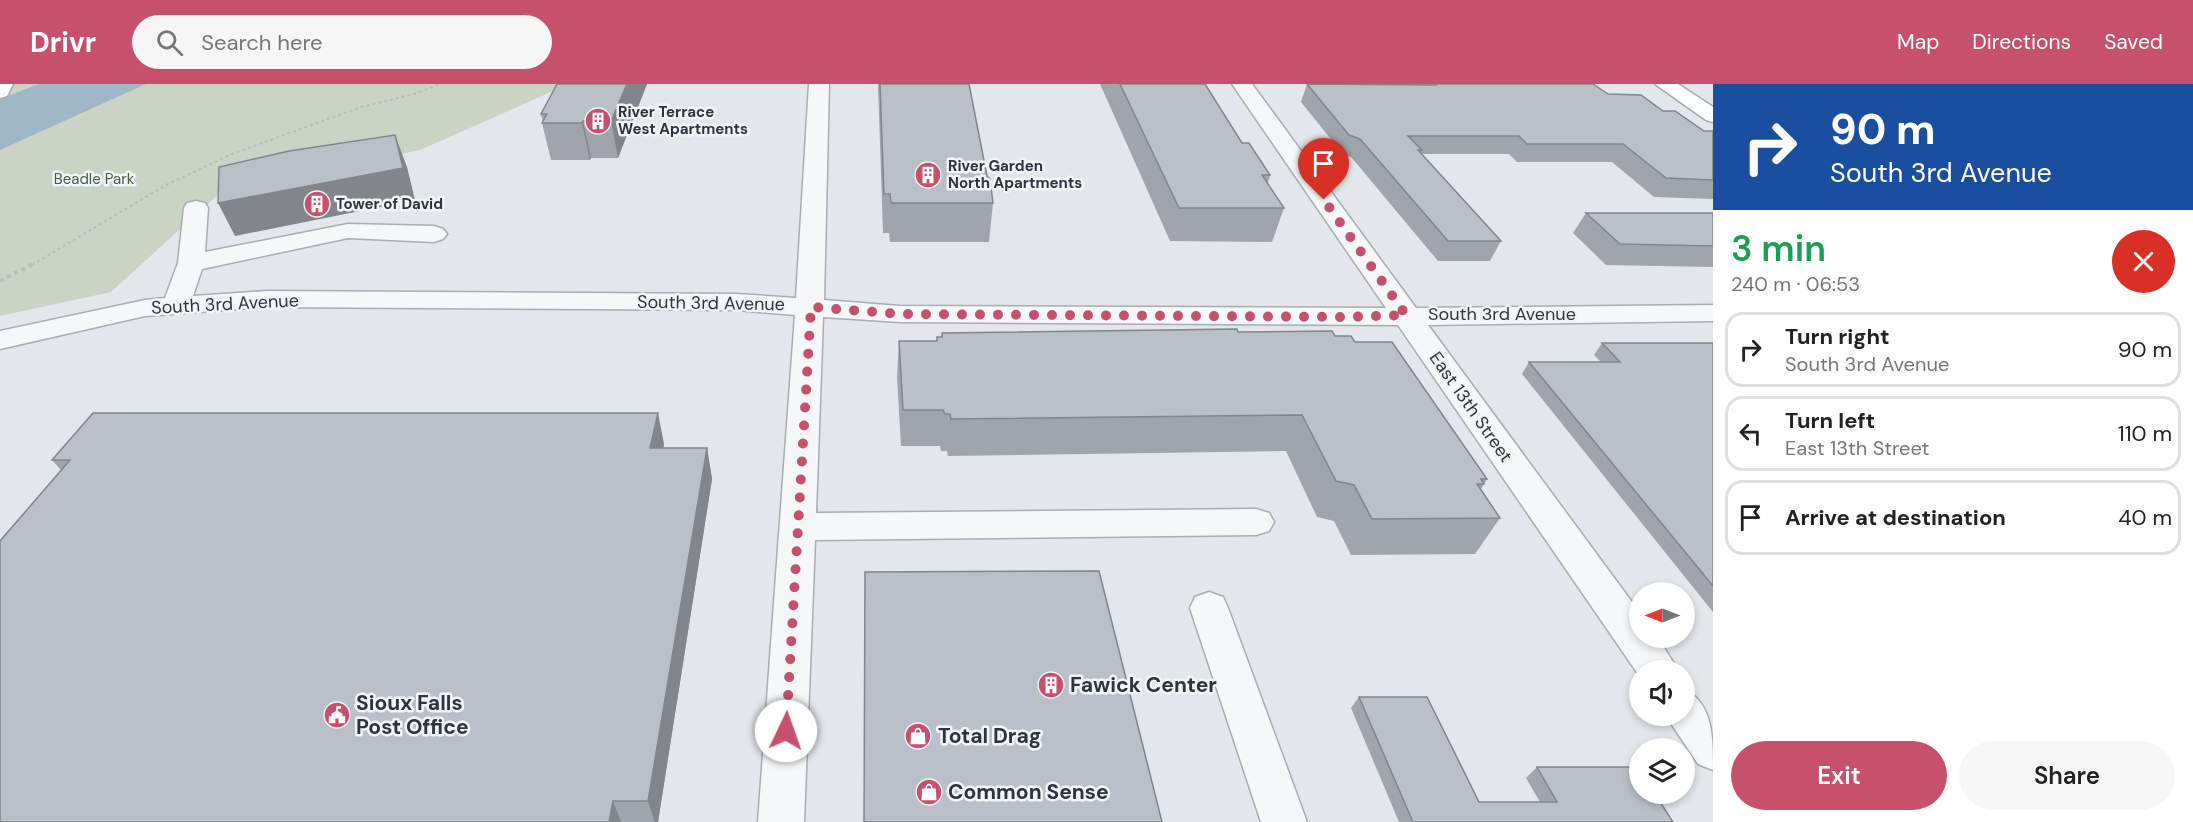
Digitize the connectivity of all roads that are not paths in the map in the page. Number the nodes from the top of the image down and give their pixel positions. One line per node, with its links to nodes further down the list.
1 (3, 84): 5 (main road)
2 (819, 84): 11 (street)
3 (1242, 84): 13 (street, East 13th Street)
4 (1665, 84): 6 (main road)
5 (0, 92)
6 (1713, 116)
7 (196, 208): 9 (street)
8 (434, 234): 9 (street)
9 (191, 263): 10 (street)
10 (176, 305): 11 (street, South 3rd Avenue); 14 (street, South 3rd Avenue)
11 (811, 307): 13 (street, South 3rd Avenue); 16 (street)
12 (1713, 313): 13 (street, South 3rd Avenue)
13 (1406, 315): 18 (street, East 13th Street)
14 (0, 340)
15 (1256, 522): 16 (street)
16 (798, 527): 21 (street)
17 (1209, 608): 22 (street)
18 (1651, 660)
19 (1695, 724): 20 (street)
20 (1713, 750)
21 (781, 822)
22 (1284, 822)

